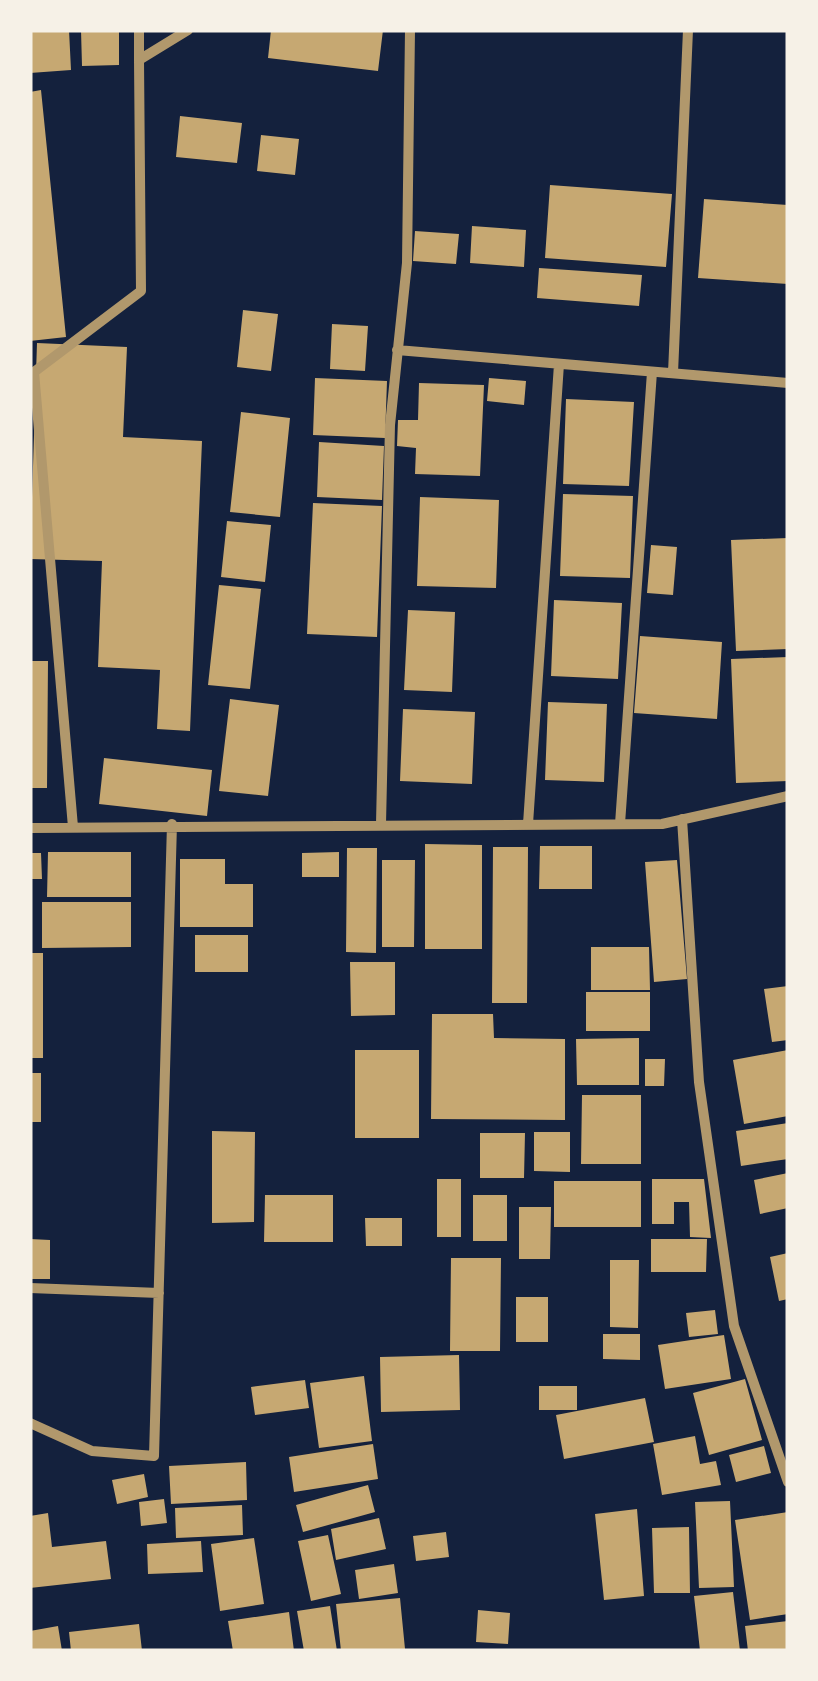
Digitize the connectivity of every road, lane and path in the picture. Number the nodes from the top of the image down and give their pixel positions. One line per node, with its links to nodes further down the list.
1 (139, 30): 5 (street)
2 (188, 30): 5 (street)
3 (410, 30): 6 (street)
4 (688, 30): 10 (street)
5 (138, 60): 8 (street)
6 (398, 350): 7 (street); 15 (street)
7 (559, 364): 9 (street); 16 (street)
8 (32, 372): 18 (street)
9 (652, 372): 10 (street); 17 (street)
10 (673, 374): 11 (street)
11 (788, 384)
12 (788, 796): 13 (street)
13 (682, 819): 17 (street); 23 (street)
14 (172, 824): 15 (street); 18 (street); 21 (street)
15 (382, 824): 16 (street)
16 (528, 824): 17 (street)
17 (620, 824)
18 (73, 826): 19 (street)
19 (30, 828)
20 (30, 1288): 21 (street)
21 (159, 1293): 22 (street)
22 (30, 1423)
23 (788, 1482)

